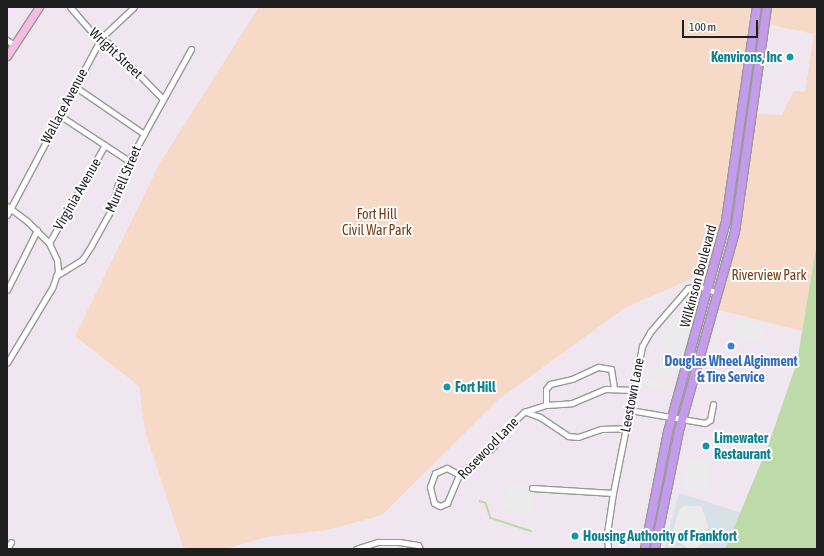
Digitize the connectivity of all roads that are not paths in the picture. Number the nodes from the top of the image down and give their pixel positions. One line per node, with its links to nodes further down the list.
1 (39, 7): 8 (main road)
2 (70, 7): 6 (street, Wright Street)
3 (134, 7): 6 (street, Wallace Avenue)
4 (757, 7): 22 (highway, Wilkinson Boulevard)
5 (767, 7): 24 (highway, Wilkinson Boulevard)
6 (101, 38): 11 (street, Wallace Avenue); 12 (street, Wright Street)
7 (7, 40): 8 (street)
8 (14, 44): 10 (main road)
9 (191, 49): 12 (street, Murrell Street)
10 (7, 56)
11 (74, 86): 13 (street, Wallace Avenue); 14 (street)
12 (162, 98): 14 (street, Murrell Street)
13 (60, 115): 15 (street); 17 (street, Wallace Avenue)
14 (144, 134): 16 (street, Murrell Street)
15 (105, 145): 16 (street); 20 (street, Virginia Avenue)
16 (129, 161): 21 (street, Murrell Street)
17 (9, 207): 18 (street, Wallace Avenue); 19 (street)
18 (7, 215)
19 (37, 230): 20 (street); 23 (street, Virginia Avenue)
20 (49, 243): 21 (street)
21 (56, 276): 25 (street)
22 (709, 289): 24 (street, Leestown Lane); 27 (street, Leestown Lane); 34 (highway, Wilkinson Boulevard)
23 (7, 290)
24 (718, 293): 35 (highway, Wilkinson Boulevard)
25 (7, 362)
26 (614, 387): 27 (street, Rosewood Lane); 29 (street, Rosewood Lane); 29 (street)
27 (634, 390): 31 (street, Leestown Lane)
28 (713, 404): 35 (street)
29 (546, 405): 30 (street, Rosewood Lane)
30 (538, 408): 32 (street, Rosewood Lane); 33 (street)
31 (630, 410): 34 (street); 36 (street, Leestown Lane)
32 (524, 412): 33 (street); 37 (street, Rosewood Lane)
33 (536, 416): 36 (street)
34 (671, 418): 35 (street); 45 (highway, Wilkinson Boulevard)
35 (682, 420): 46 (highway, Wilkinson Boulevard)
36 (626, 428): 39 (street, Leestown Lane)
37 (460, 475): 37 (street, Rosewood Lane)
38 (532, 488): 39 (street)
39 (613, 493): 44 (street, Leestown Lane)
40 (11, 542): 41 (street)
41 (7, 549)
42 (356, 549): 43 (street)
43 (420, 549)
44 (608, 549)
45 (645, 549)
46 (655, 549)

